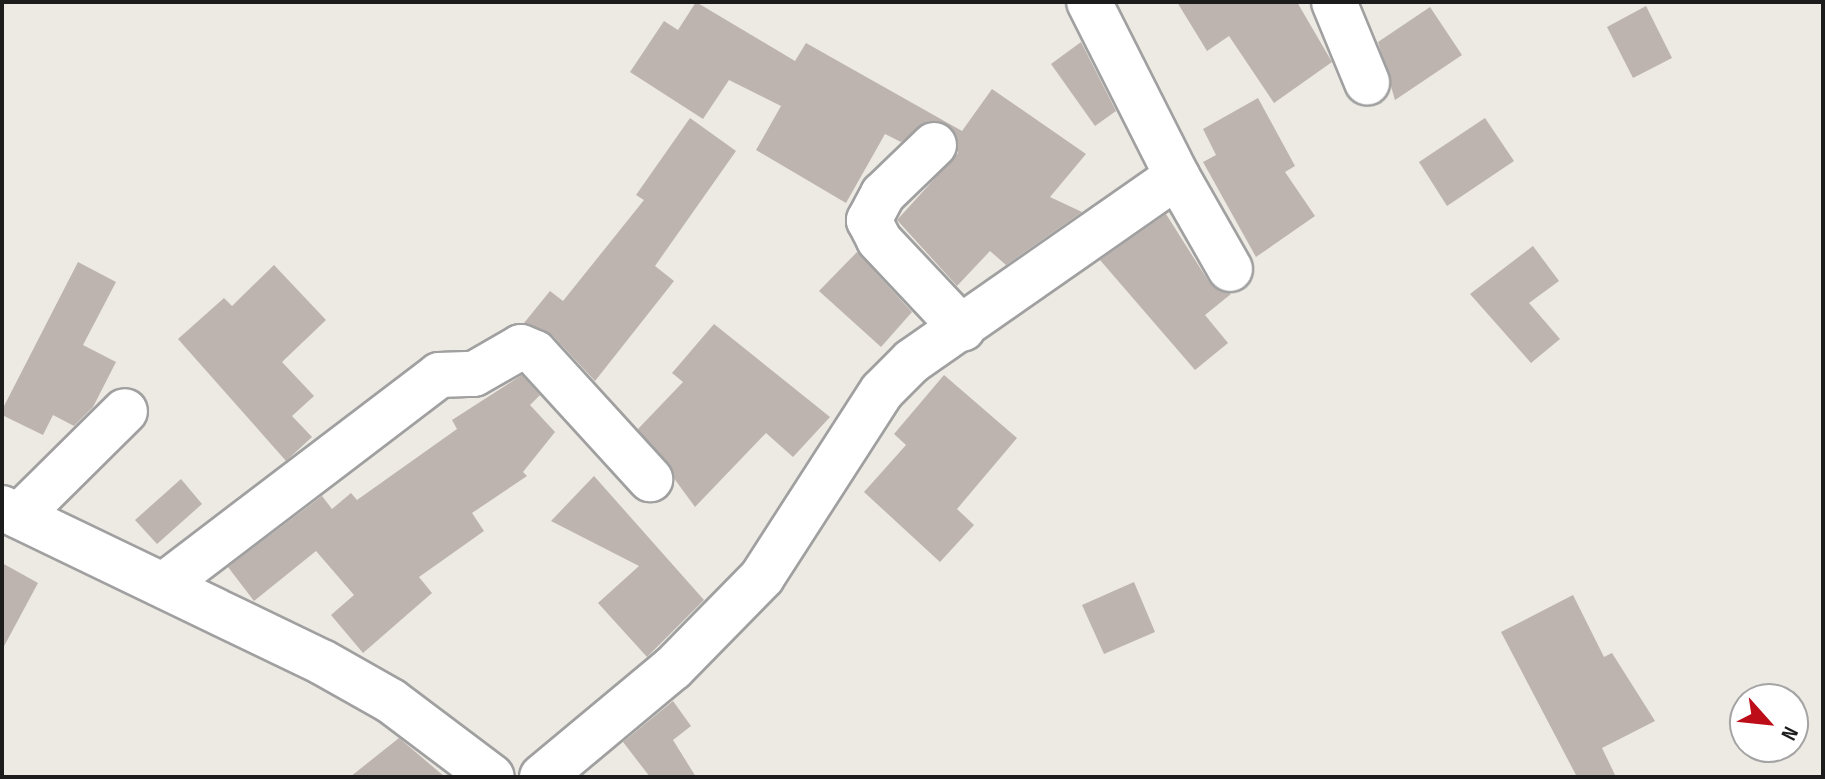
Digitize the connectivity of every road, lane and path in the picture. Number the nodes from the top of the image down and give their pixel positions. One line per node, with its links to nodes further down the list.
1 (1089, 2): 5 (street)
2 (1334, 2): 3 (street)
3 (1367, 82)
4 (934, 145): 7 (street)
5 (1177, 176): 6 (street); 7 (street)
6 (1230, 269)
7 (963, 329): 13 (street)
8 (125, 411): 10 (street)
9 (650, 479): 11 (street)
10 (10, 512): 11 (street)
11 (165, 584): 12 (street)
12 (492, 777)
13 (542, 777)

